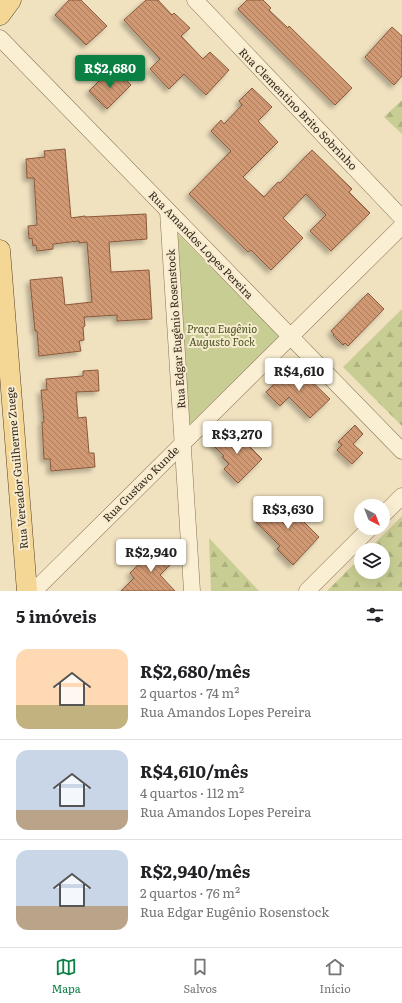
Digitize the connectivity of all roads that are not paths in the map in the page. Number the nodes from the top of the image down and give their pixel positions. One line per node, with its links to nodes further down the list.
1 (11, 0): 3 (main road)
2 (195, 0): 6 (street, Rua Clementino Brito Sobrinho)
3 (0, 15)
4 (0, 38): 5 (street, Rua Amandos Lopes Pereira)
5 (168, 211): 9 (street, Rua Amandos Lopes Pereira); 10 (street, Rua Edgar Eugênio Rosenstock)
6 (402, 218)
7 (402, 226): 9 (street, Rua Gustavo Kunde)
8 (0, 250): 15 (main road, Rua Vereador Guilherme Zuege)
9 (290, 337): 10 (street, Rua Gustavo Kunde); 11 (street, Rua Amandos Lopes Pereira)
10 (183, 443): 16 (street, Rua Gustavo Kunde); 17 (street, Rua Edgar Eugênio Rosenstock)
11 (402, 451)
12 (402, 496): 13 (street)
13 (390, 508)
14 (363, 535): 18 (street)
15 (27, 591)
16 (34, 591)
17 (192, 591)
18 (307, 591)

